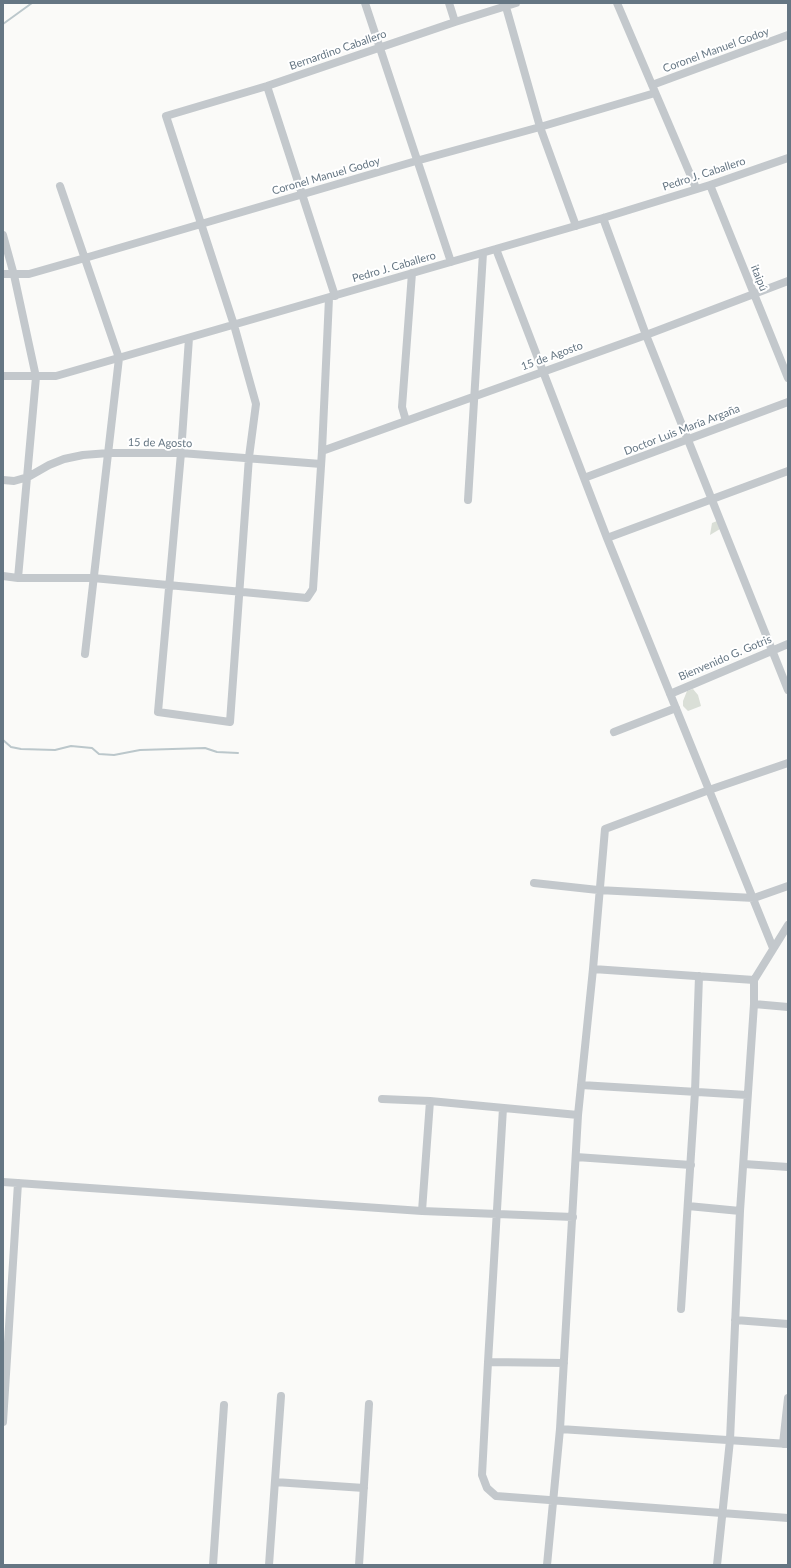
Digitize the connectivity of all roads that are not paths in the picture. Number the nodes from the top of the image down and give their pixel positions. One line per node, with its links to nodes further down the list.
1 (365, 3): 8 (street)
2 (449, 3): 6 (street)
3 (516, 3): 5 (street, Bernardino Caballero)
4 (617, 3): 10 (street)
5 (506, 7): 6 (street, Bernardino Caballero); 11 (street)
6 (455, 22): 8 (street, Bernardino Caballero)
7 (788, 35): 10 (street, Coronel Manuel Godoy)
8 (380, 48): 9 (street, Bernardino Caballero); 13 (street)
9 (267, 86): 17 (street); 19 (street, Bernardino Caballero)
10 (653, 89): 11 (street, Coronel Manuel Godoy); 16 (street)
11 (540, 127): 13 (street, Coronel Manuel Godoy); 20 (street)
12 (788, 158): 14 (street, Pedro J. Caballero)
13 (416, 161): 17 (street, Coronel Manuel Godoy); 25 (street)
14 (710, 185): 16 (street, Pedro J. Caballero); 30 (street, itaipú)
15 (60, 186): 24 (street)
16 (696, 188): 18 (street, Pedro J. Caballero)
17 (302, 194): 19 (street, Coronel Manuel Godoy); 31 (street)
18 (603, 218): 20 (street, Pedro J. Caballero); 33 (street)
19 (201, 224): 24 (street, Coronel Manuel Godoy); 32 (street)
20 (576, 226): 22 (street, Pedro J. Caballero)
21 (3, 235): 28 (street)
22 (496, 249): 23 (street, Pedro J. Caballero); 36 (street)
23 (483, 253): 25 (street, Pedro J. Caballero); 40 (street)
24 (85, 258): 28 (street, Coronel Manuel Godoy); 35 (street)
25 (451, 262): 26 (street, Pedro J. Caballero)
26 (412, 273): 31 (street, Pedro J. Caballero); 42 (street)
27 (3, 274): 28 (street, Coronel Manuel Godoy)
28 (14, 275): 38 (street)
29 (788, 281): 30 (street, 15 de Agosto)
30 (753, 294): 33 (street, 15 de Agosto); 39 (street, itaipú)
31 (332, 297): 32 (street, Pedro J. Caballero); 44 (street)
32 (234, 325): 34 (street, Pedro J. Caballero); 47 (street)
33 (646, 335): 36 (street, 15 de Agosto); 43 (street)
34 (189, 338): 35 (street, Pedro J. Caballero); 46 (street)
35 (119, 358): 38 (street, Pedro J. Caballero); 45 (street)
36 (543, 371): 40 (street, 15 de Agosto); 51 (street)
37 (3, 376): 38 (street, Pedro J. Caballero)
38 (36, 377): 50 (street)
39 (788, 378)
40 (474, 396): 42 (street, 15 de Agosto); 53 (street)
41 (788, 402): 43 (street, Doctor Luis María Argaña)
42 (406, 420): 44 (street, 15 de Agosto)
43 (688, 440): 51 (street, Doctor Luis María Argaña); 54 (street)
44 (322, 451): 48 (street)
45 (109, 453): 46 (street, 15 de Agosto); 50 (street, 15 de Agosto); 58 (street)
46 (181, 453): 47 (street, 15 de Agosto); 59 (street)
47 (249, 457): 48 (street, 15 de Agosto); 60 (street)
48 (321, 464): 60 (street)
49 (788, 471): 54 (street)
50 (28, 477): 52 (street, 15 de Agosto); 57 (street)
51 (584, 478): 55 (street)
52 (3, 480)
53 (468, 500)
54 (712, 500): 55 (street); 62 (street)
55 (607, 538): 65 (street)
56 (3, 576): 57 (street)
57 (18, 578): 58 (street)
58 (93, 578): 59 (street); 63 (street)
59 (169, 586): 60 (street); 60 (street)
60 (239, 592)
61 (788, 644): 62 (street, Bienvenido G. Gotris)
62 (773, 650): 64 (street); 65 (street, Bienvenido G. Gotris)
63 (85, 654)
64 (788, 690)
65 (670, 694): 66 (street)
66 (676, 708): 67 (street); 69 (street)
67 (614, 732)
68 (788, 763): 69 (street)
69 (709, 790): 72 (street); 73 (street)
70 (534, 883): 72 (street)
71 (788, 886): 73 (street)
72 (598, 890): 73 (street); 76 (street)
73 (754, 898): 75 (street)
74 (788, 924): 75 (street)
75 (774, 948): 78 (street)
76 (593, 969): 77 (street); 81 (street)
77 (699, 976): 78 (street); 82 (street)
78 (754, 980): 79 (street)
79 (754, 1004): 80 (street); 83 (street)
80 (788, 1007)
81 (581, 1085): 82 (street); 87 (street)
82 (695, 1092): 83 (street); 90 (street)
83 (747, 1095): 89 (street)
84 (382, 1099): 85 (street)
85 (430, 1101): 86 (street); 95 (street)
86 (504, 1108): 87 (street); 97 (street)
87 (578, 1115): 88 (street)
88 (576, 1157): 90 (street); 98 (street)
89 (744, 1164): 91 (street); 96 (street)
90 (691, 1165): 94 (street)
91 (788, 1166)
92 (3, 1182): 93 (street)
93 (18, 1183): 95 (street); 102 (street)
94 (688, 1206): 96 (street); 99 (street)
95 (422, 1211): 97 (street)
96 (740, 1211): 100 (street)
97 (497, 1213): 98 (street); 103 (street)
98 (573, 1217): 104 (street)
99 (681, 1310)
100 (735, 1320): 101 (street); 111 (street)
101 (788, 1324)
102 (6, 1325): 109 (street)
103 (488, 1362): 104 (street); 115 (street)
104 (564, 1363): 110 (street)
105 (281, 1396): 113 (street)
106 (788, 1398): 112 (street)
107 (370, 1404): 114 (street)
108 (224, 1405): 118 (street)
109 (3, 1422)
110 (560, 1429): 111 (street); 115 (street)
111 (730, 1440): 112 (street); 116 (street)
112 (786, 1444)
113 (275, 1482): 114 (street); 119 (street)
114 (364, 1488): 120 (street)
115 (553, 1501): 116 (street); 121 (street)
116 (722, 1513): 117 (street); 122 (street)
117 (788, 1518)
118 (213, 1565)
119 (269, 1565)
120 (359, 1565)
121 (547, 1565)
122 (717, 1565)

